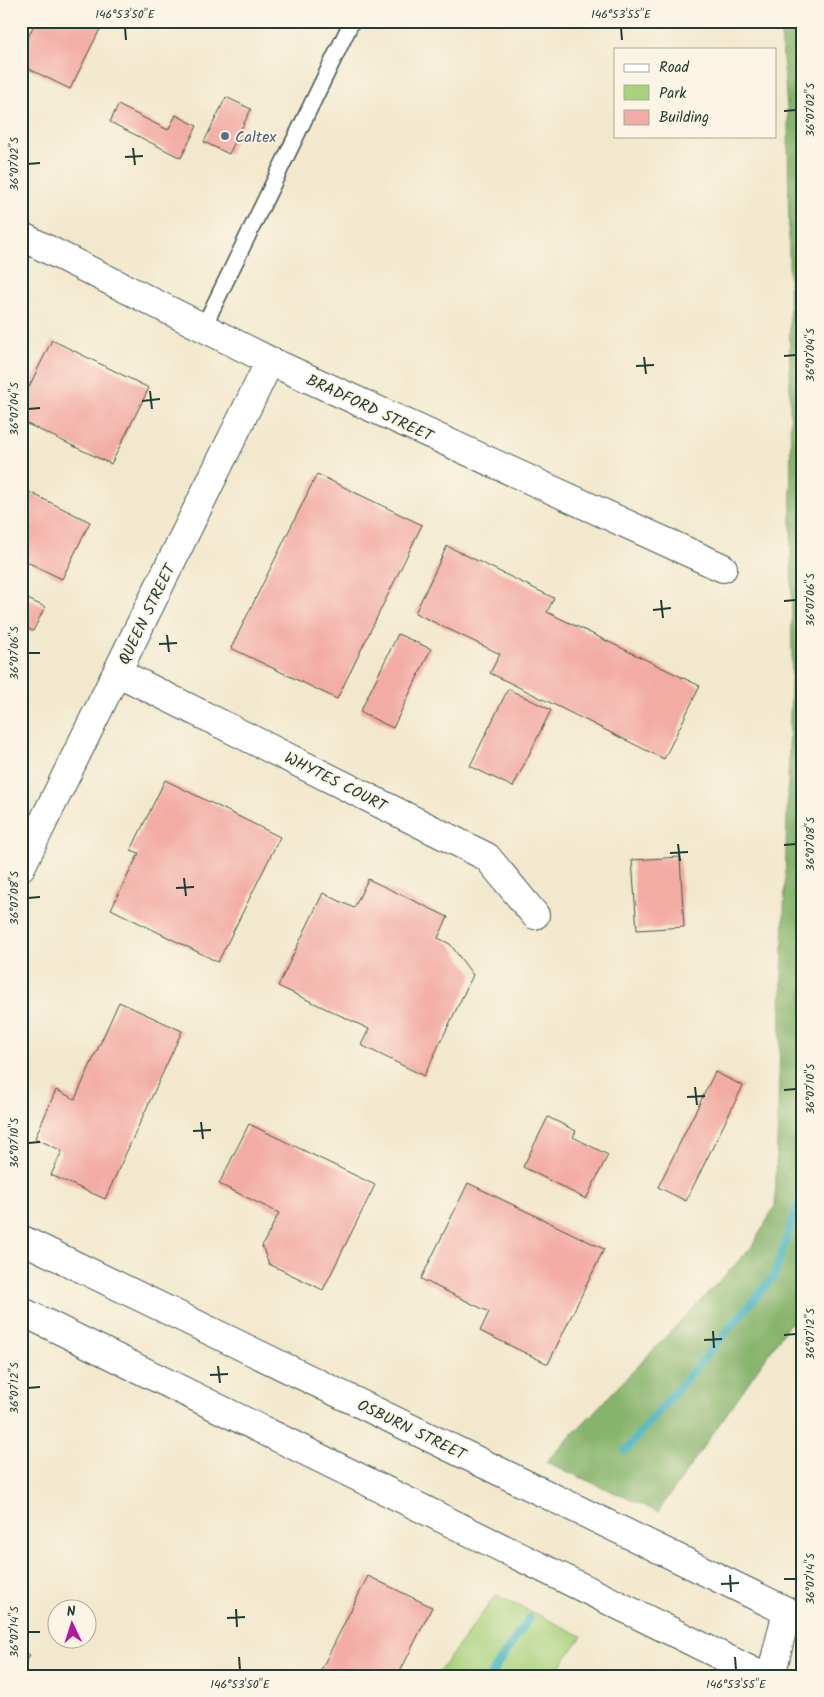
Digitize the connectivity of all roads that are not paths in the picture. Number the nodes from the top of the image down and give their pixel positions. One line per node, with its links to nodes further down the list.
1 (352, 21): 3 (lane)
2 (21, 236): 3 (street, BRADFORD STREET)
3 (204, 326): 4 (street, BRADFORD STREET)
4 (270, 360): 5 (street, BRADFORD STREET); 6 (street, QUEEN STREET)
5 (723, 568)
6 (117, 672): 7 (street, QUEEN STREET); 8 (street, WHYTES COURT)
7 (21, 867)
8 (535, 915)
9 (21, 1239): 11 (street, OSBURN STREET)
10 (21, 1312): 12 (street)
11 (795, 1615): 13 (street)
12 (762, 1676)
13 (771, 1676)

